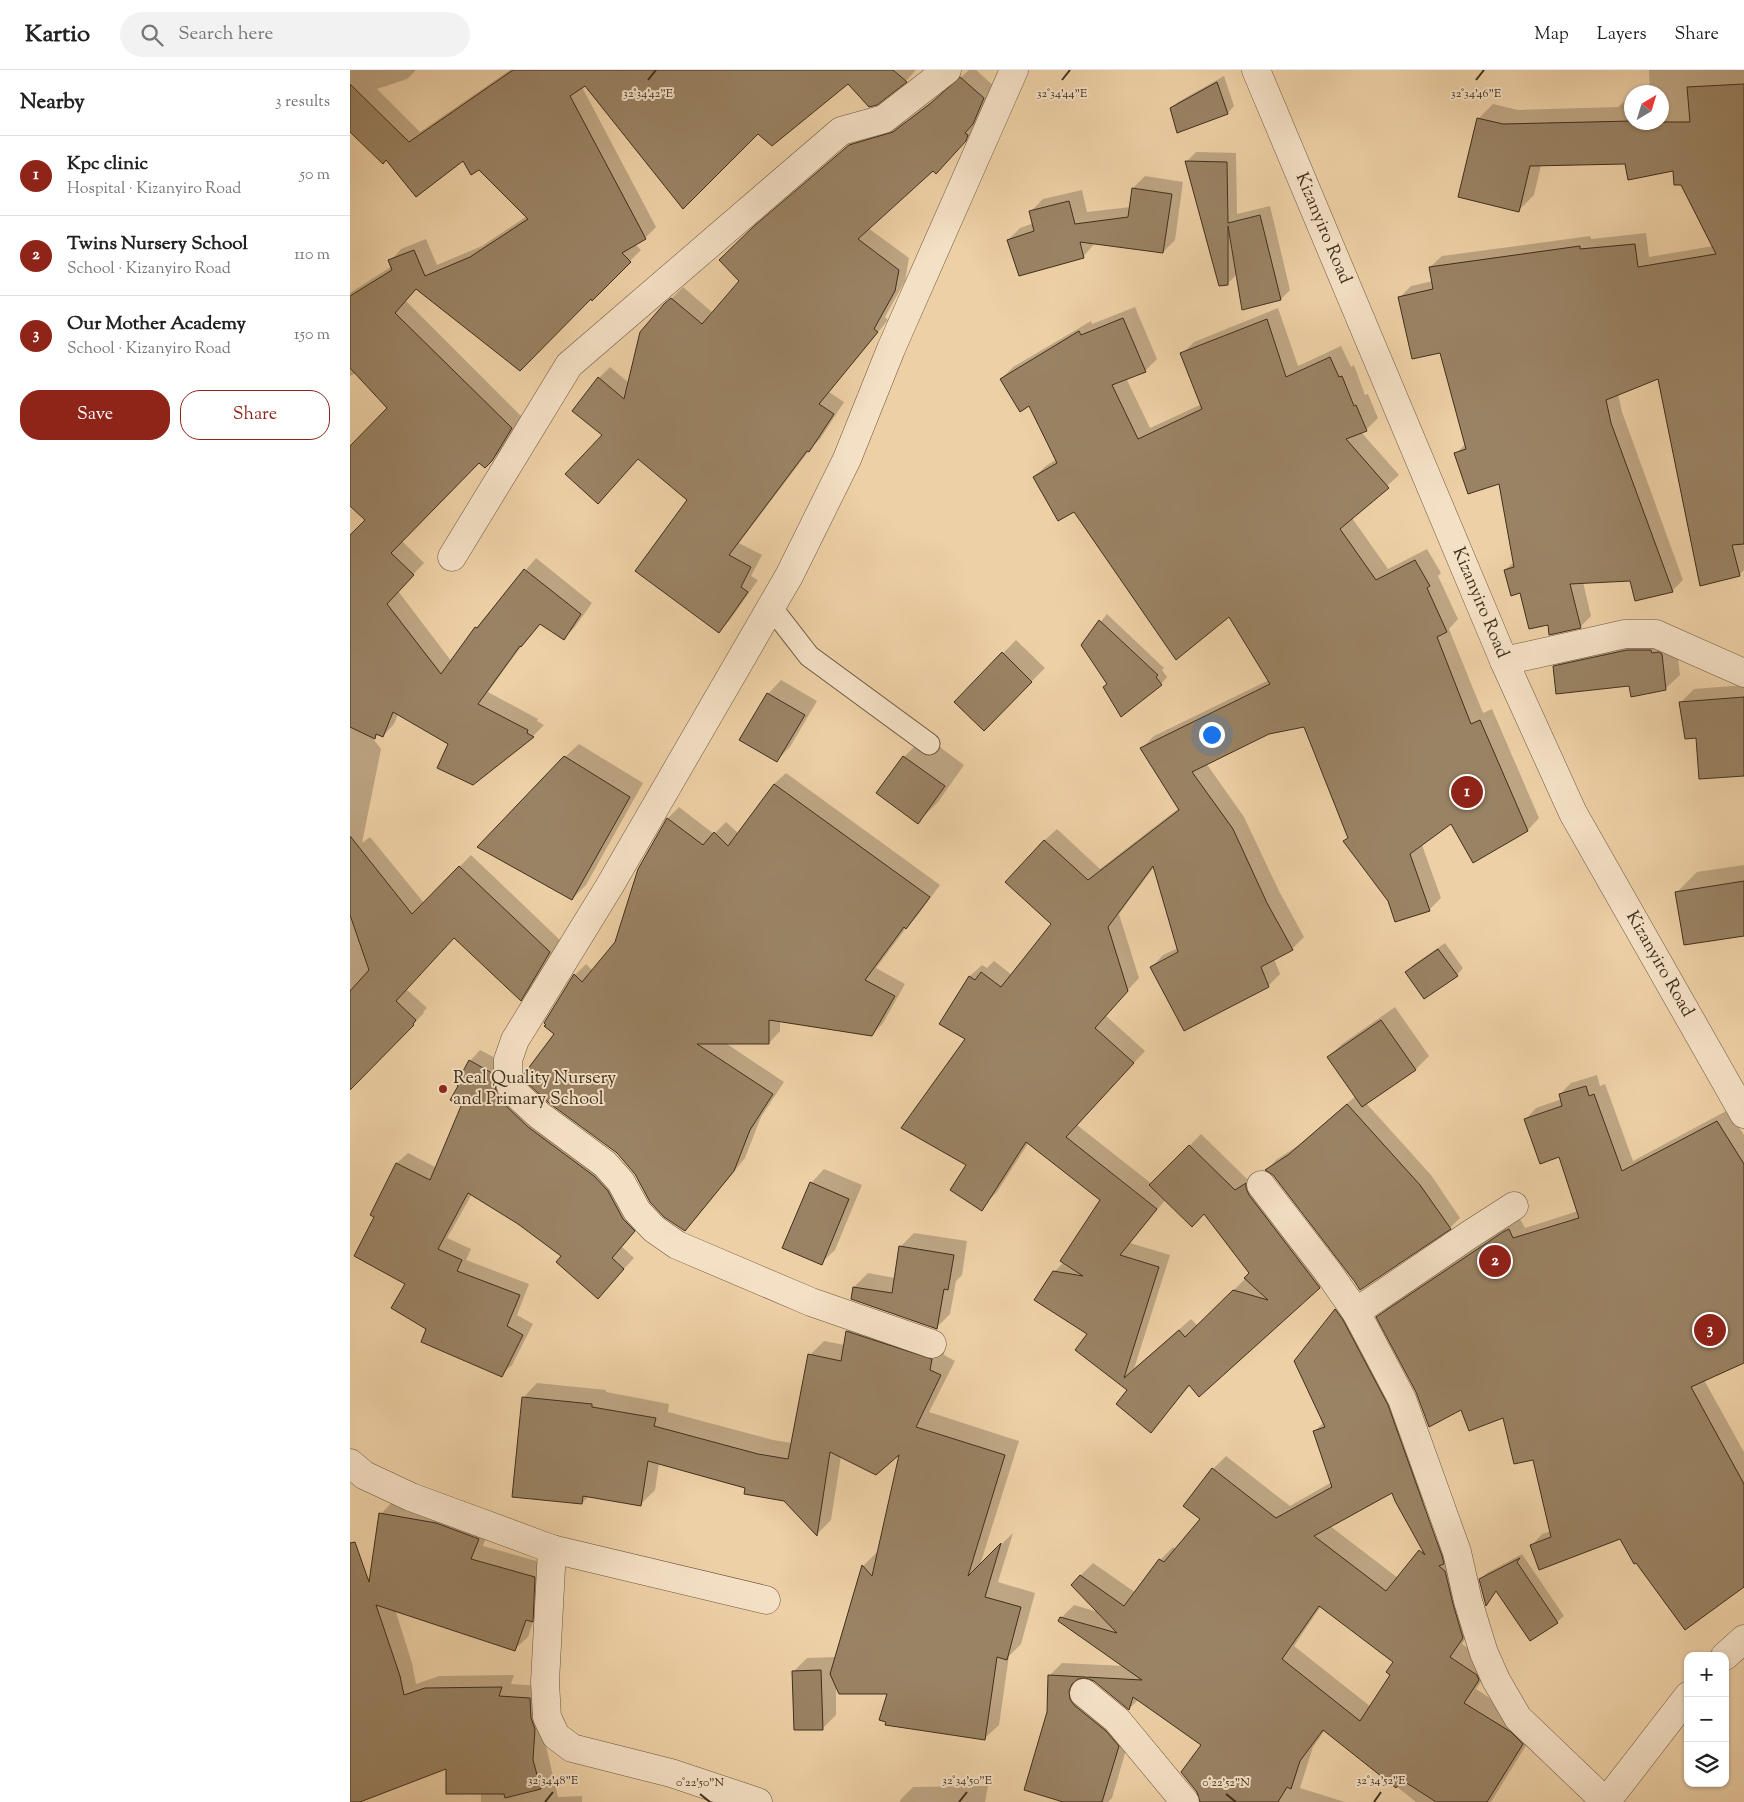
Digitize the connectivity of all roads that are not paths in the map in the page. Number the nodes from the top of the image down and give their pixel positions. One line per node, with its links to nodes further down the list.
1 (947, 70): 4 (street)
2 (1014, 70): 5 (street)
3 (1256, 70): 6 (street, Kizanyiro Road)
4 (452, 557)
5 (771, 607): 8 (lane); 13 (street)
6 (1504, 661): 7 (street); 9 (street, Kizanyiro Road)
7 (1744, 673)
8 (929, 744)
9 (1744, 1114)
10 (1261, 1185): 12 (street)
11 (1514, 1206): 12 (street)
12 (1356, 1312): 23 (street)
13 (932, 1344)
14 (350, 1463): 15 (street)
15 (552, 1549): 16 (street); 21 (street)
16 (766, 1600)
17 (1744, 1639): 18 (street)
18 (1729, 1652)
19 (1084, 1693): 22 (street)
20 (1687, 1697): 23 (street)
21 (758, 1802)
22 (1185, 1802)
23 (1606, 1802)

